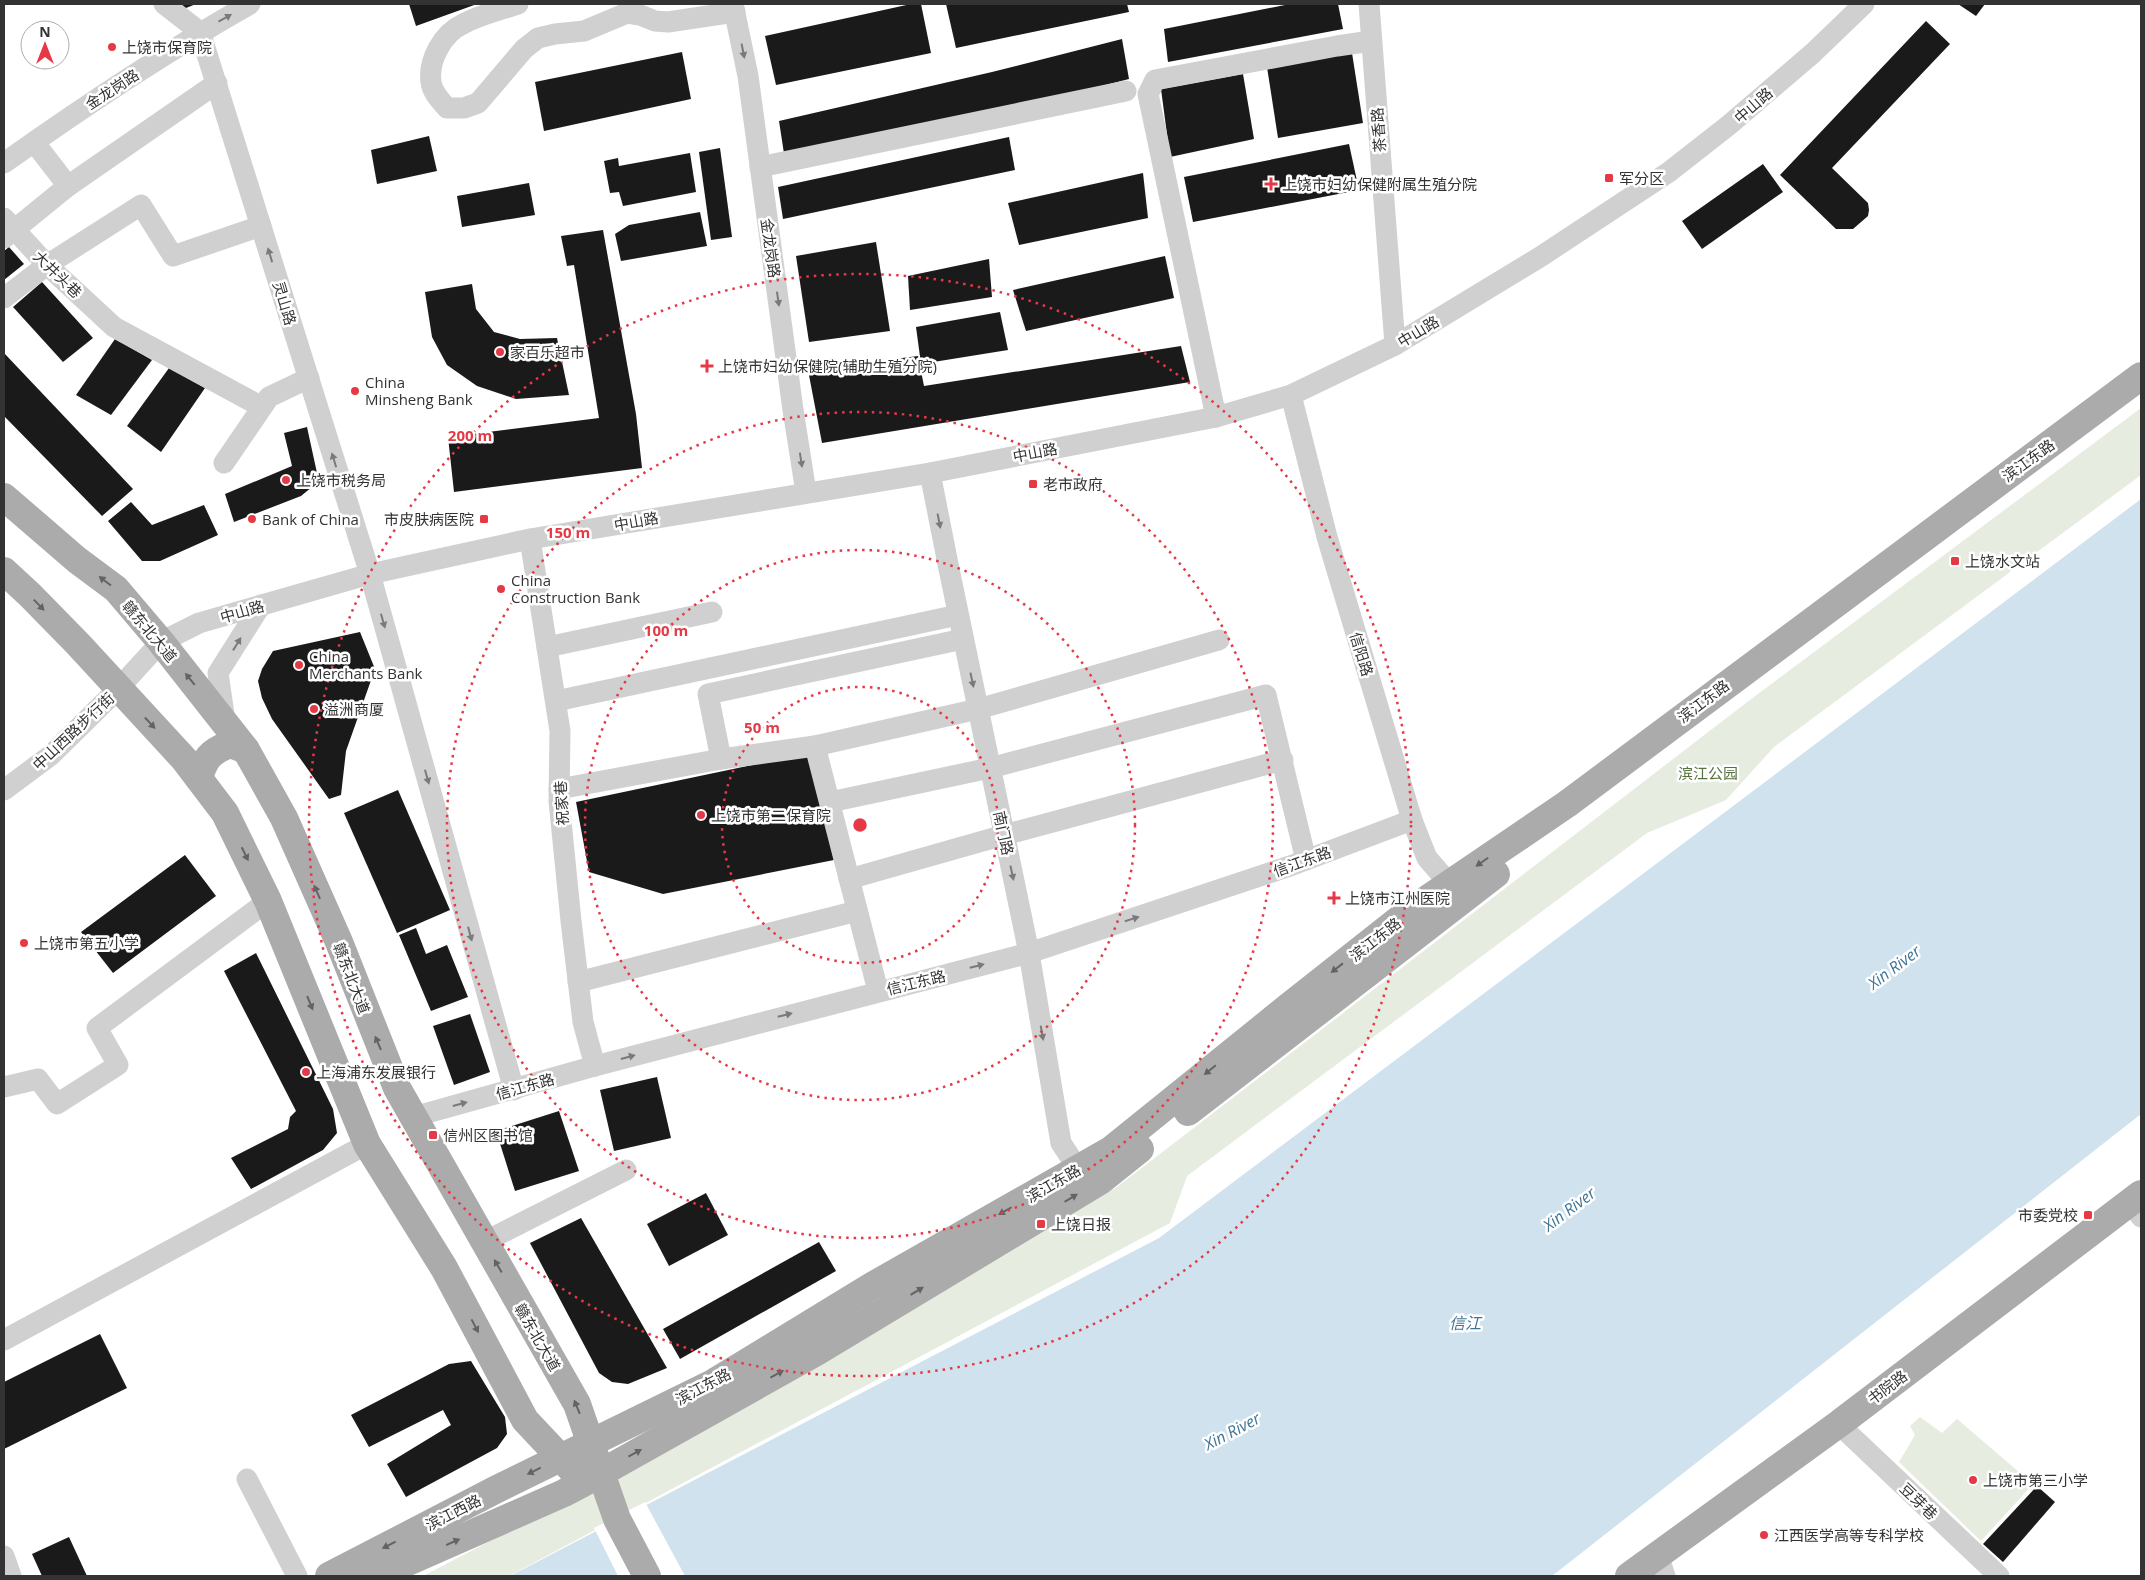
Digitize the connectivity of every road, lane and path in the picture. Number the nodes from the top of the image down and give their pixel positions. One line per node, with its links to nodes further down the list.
1 (164, 4): 7 (street)
2 (250, 4): 7 (street, 金龙岗路, one-way to 2)
3 (518, 4): 6 (street)
4 (1368, 4): 8 (street, 茶香路)
5 (1864, 4): 19 (street, 中山路)
6 (734, 8): 13 (street, 金龙岗路, one-way to 13)
7 (200, 32): 9 (street, 灵山路); 11 (street, 金龙岗路)
8 (1371, 41): 19 (street, 茶香路); 25 (street)
9 (217, 83): 14 (street); 15 (street, 灵山路)
10 (1126, 91): 13 (street)
11 (34, 142): 12 (street, 金龙岗路); 14 (street)
12 (4, 163)
13 (760, 167): 28 (street, 金龙岗路, one-way to 28)
14 (68, 186): 16 (street)
15 (261, 226): 17 (street); 21 (street, 灵山路, one-way to 15)
16 (7, 229): 17 (street, 大井头巷)
17 (47, 264): 18 (street); 24 (street, 大井头巷)
18 (4, 298)
19 (1395, 345): 22 (street, 中山路)
20 (2141, 376): 57 (main road, 滨江东路, one-way to 57)
21 (309, 378): 24 (street); 32 (street, 灵山路, one-way to 21)
22 (1291, 395): 25 (street, 中山路); 53 (street, 信阳路)
23 (2141, 399): 57 (main road, 滨江东路)
24 (262, 407): 26 (street)
25 (1216, 417): 27 (street, 中山路)
26 (224, 463)
27 (930, 473): 28 (street, 中山路); 35 (street, 南门路, one-way to 35)
28 (806, 492): 30 (street, 中山路)
29 (4, 497): 38 (main road, 赣东北大道, one-way to 29)
30 (530, 540): 32 (street, 中山路); 39 (street, 祝家巷)
31 (4, 571): 40 (main road, one-way to 40)
32 (370, 574): 33 (street, 中山路); 65 (street, 灵山路, one-way to 65)
33 (261, 605): 38 (street, 中山路); 43 (street, one-way to 33)
34 (712, 612): 39 (street)
35 (958, 615): 36 (street, 南门路); 41 (street)
36 (963, 639): 42 (street, 南门路, one-way to 42); 46 (street)
37 (1219, 640): 42 (street)
38 (161, 642): 40 (street, 中山路); 43 (main road, 赣东北大道, one-way to 38)
39 (547, 646): 41 (street, 祝家巷)
40 (118, 689): 49 (main road, one-way to 49); 51 (street, 中山西路步行街)
41 (556, 701): 50 (street, 祝家巷)
42 (978, 709): 44 (street); 48 (street, 南门路)
43 (225, 721): 45 (main road, 赣东北大道)
44 (815, 746): 46 (street); 52 (street)
45 (246, 750): 49 (main road); 66 (main road, 赣东北大道, one-way to 45)
46 (722, 759): 50 (street)
47 (1283, 760): 48 (street); 54 (street); 55 (street)
48 (990, 768): 52 (street); 54 (street, 南门路)
49 (199, 778): 58 (main road, one-way to 58)
50 (559, 789): 61 (street, 祝家巷)
51 (4, 790)
52 (830, 802): 56 (street)
53 (1412, 820): 55 (street, 信江东路); 57 (street, 信阳路)
54 (1004, 835): 56 (street); 60 (street, 南门路, one-way to 60)
55 (1306, 860): 60 (street, 信江东路, one-way to 55)
56 (849, 879): 59 (street)
57 (1456, 892): 69 (main road, 滨江东路)
58 (268, 901): 64 (street); 67 (main road, one-way to 67)
59 (857, 911): 61 (street); 62 (street)
60 (1029, 953): 62 (street, 信江东路, one-way to 60); 69 (street, 南门路, one-way to 69)
61 (578, 982): 63 (street, 祝家巷)
62 (878, 991): 63 (street, 信江东路, one-way to 62)
63 (595, 1066): 65 (street, 信江东路)
64 (4, 1087)
65 (514, 1090): 66 (street, 信江东路, one-way to 65)
66 (413, 1117): 71 (main road, 赣东北大道)
67 (367, 1144): 72 (street); 74 (main road, one-way to 74)
68 (626, 1170): 71 (street)
69 (1086, 1177): 74 (main road, 滨江东路, one-way to 74); 75 (main road, 滨江东路, one-way to 69)
70 (2138, 1204): 73 (main road, 书院路)
71 (484, 1242): 74 (main road, 赣东北大道, one-way to 71)
72 (4, 1340)
73 (1840, 1423): 78 (main road, 书院路); 85 (street, 豆芽巷)
74 (576, 1450): 75 (main road, 赣东北大道); 81 (main road, 滨江西路, one-way to 81)
75 (592, 1477): 82 (main road, 滨江西路, one-way to 75); 83 (main road, 赣东北大道)
76 (247, 1479): 80 (street)
77 (4, 1556): 79 (street)
78 (1661, 1566): 84 (main road, 书院路)
79 (11, 1576)
80 (297, 1576)
81 (329, 1576)
82 (376, 1576)
83 (647, 1576)
84 (1629, 1576)
85 (1999, 1576)

